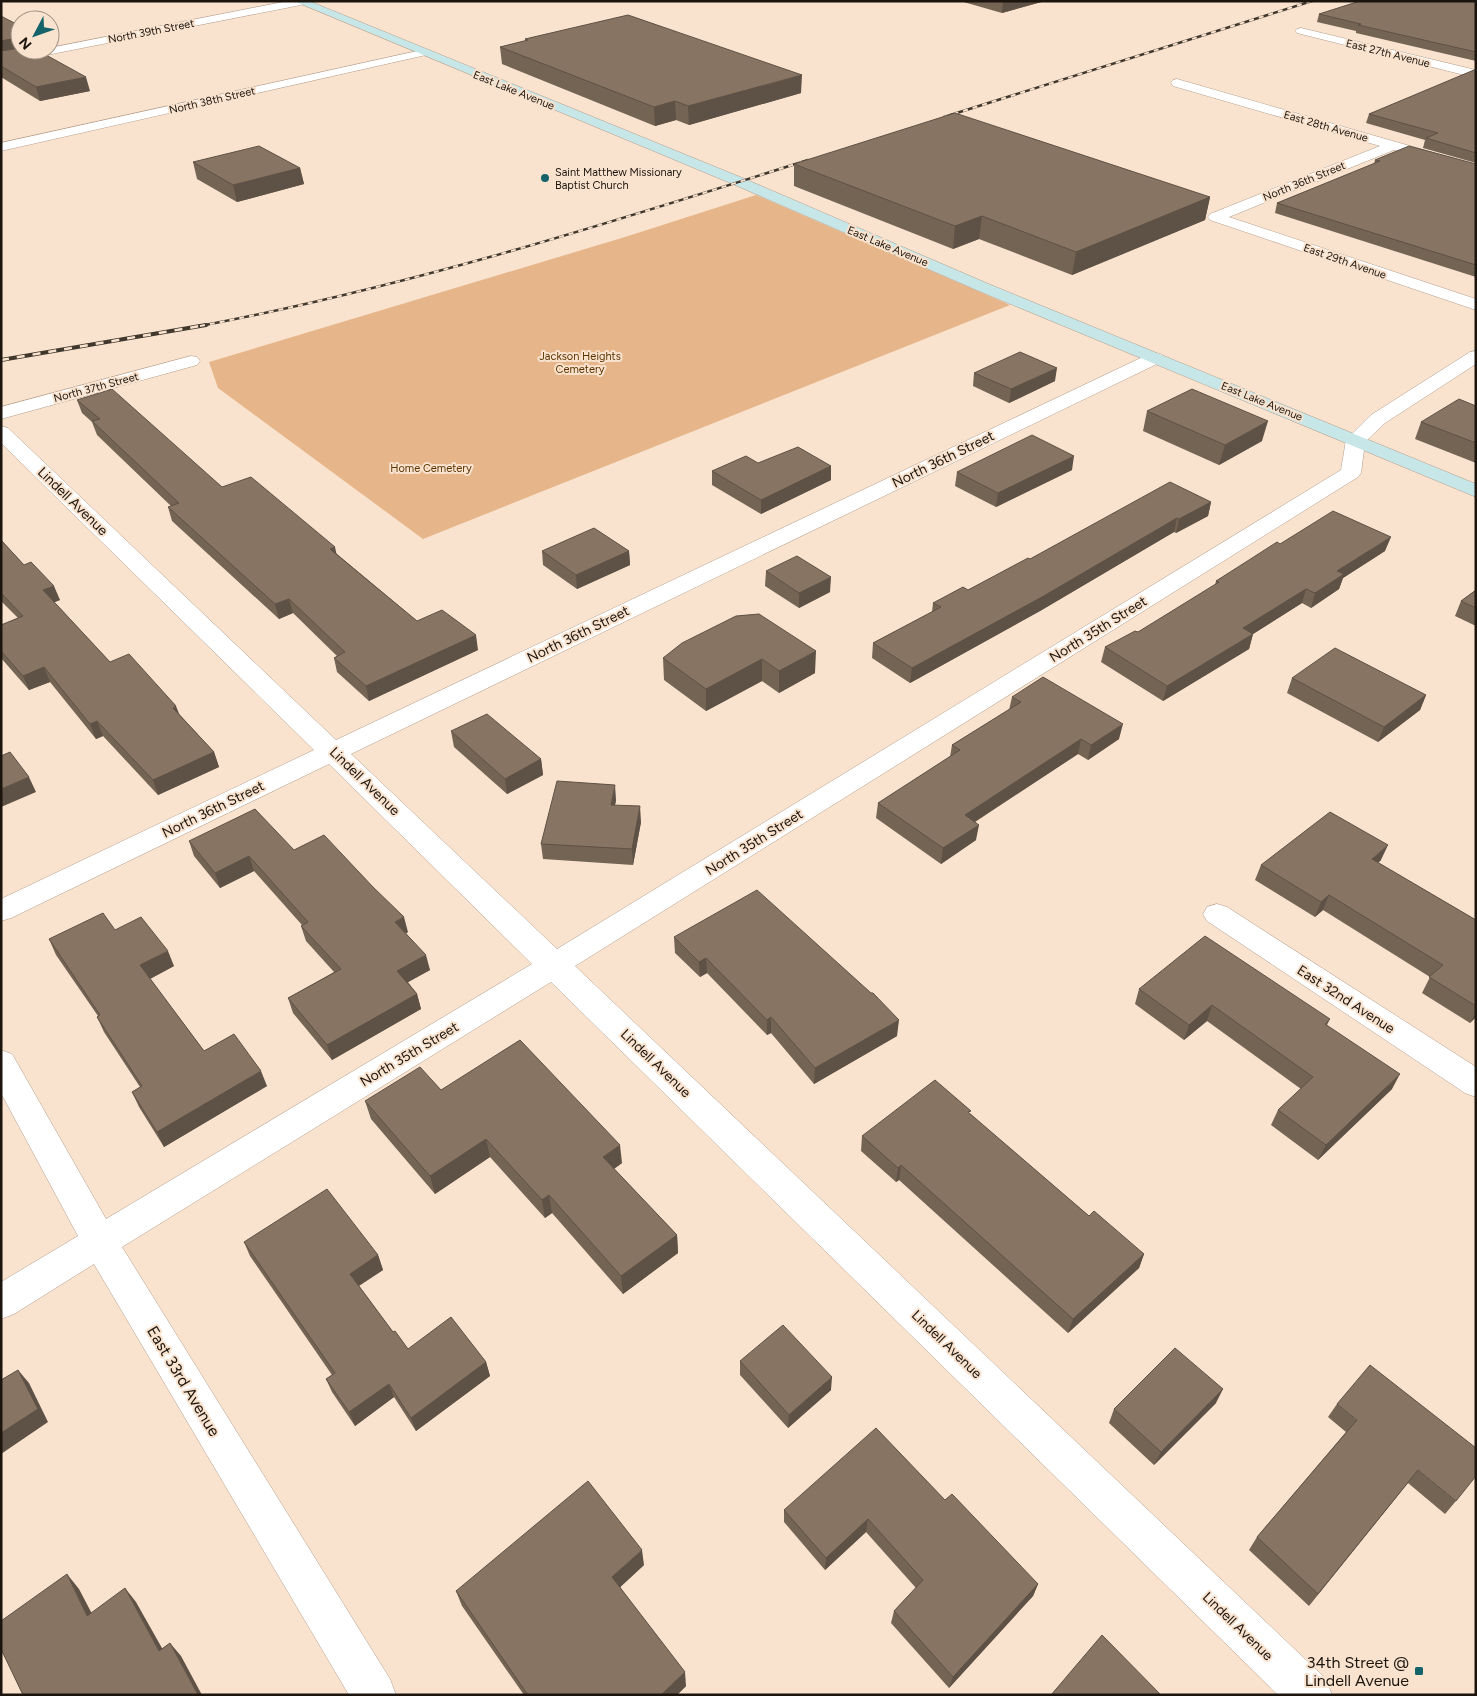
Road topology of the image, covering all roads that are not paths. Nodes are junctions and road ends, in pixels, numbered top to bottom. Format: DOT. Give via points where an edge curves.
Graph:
graph roads {
  1 [pos="300,2"];
  2 [pos="1301,32"];
  3 [pos="422,53"];
  4 [pos="1,61"];
  5 [pos="1476,74"];
  6 [pos="1177,83"];
  7 [pos="1,146"];
  8 [pos="1393,146"];
  9 [pos="1476,169"];
  10 [pos="1215,216"];
  11 [pos="1476,304"];
  12 [pos="1476,356"];
  13 [pos="1155,358"];
  14 [pos="191,361"];
  15 [pos="1,412"];
  16 [pos="1,432"];
  17 [pos="1356,440"];
  18 [pos="1476,491"];
  19 [pos="334,751"];
  20 [pos="1,911"];
  21 [pos="1217,914"];
  22 [pos="554,965"];
  23 [pos="1,1063"];
  24 [pos="1476,1084"];
  25 [pos="100,1242"];
  26 [pos="1,1302"];
  27 [pos="374,1695"];
  28 [pos="1310,1695"];
  1 -- 3 [label="street, East Lake Avenue"];
  1 -- 4 [label="street, North 39th Street"];
  2 -- 5 [label="street, East 27th Avenue"];
  3 -- 7 [label="street, North 38th Street"];
  3 -- 13 [label="street, East Lake Avenue" via="740,182"];
  6 -- 8 [label="street, East 28th Avenue"];
  8 -- 9 [label="street, East 28th Avenue"];
  8 -- 10 [label="street, North 36th Street"];
  10 -- 11 [label="street, East 29th Avenue"];
  12 -- 17 [label="street" via="1378,419"];
  13 -- 17 [label="street, East Lake Avenue"];
  13 -- 19 [label="street, North 36th Street"];
  14 -- 15 [label="street, North 37th Street"];
  16 -- 19 [label="street, Lindell Avenue"];
  17 -- 18 [label="street, East Lake Avenue"];
  17 -- 22 [label="street, North 35th Street" via="1351,473"];
  19 -- 20 [label="street, North 36th Street"];
  19 -- 22 [label="street, Lindell Avenue"];
  21 -- 24 [label="street, East 32nd Avenue"];
  22 -- 25 [label="street, North 35th Street"];
  22 -- 28 [label="street, Lindell Avenue"];
  23 -- 25 [label="street, East 33rd Avenue"];
  25 -- 26 [label="street, North 35th Street"];
  25 -- 27 [label="street, East 33rd Avenue"];
}
